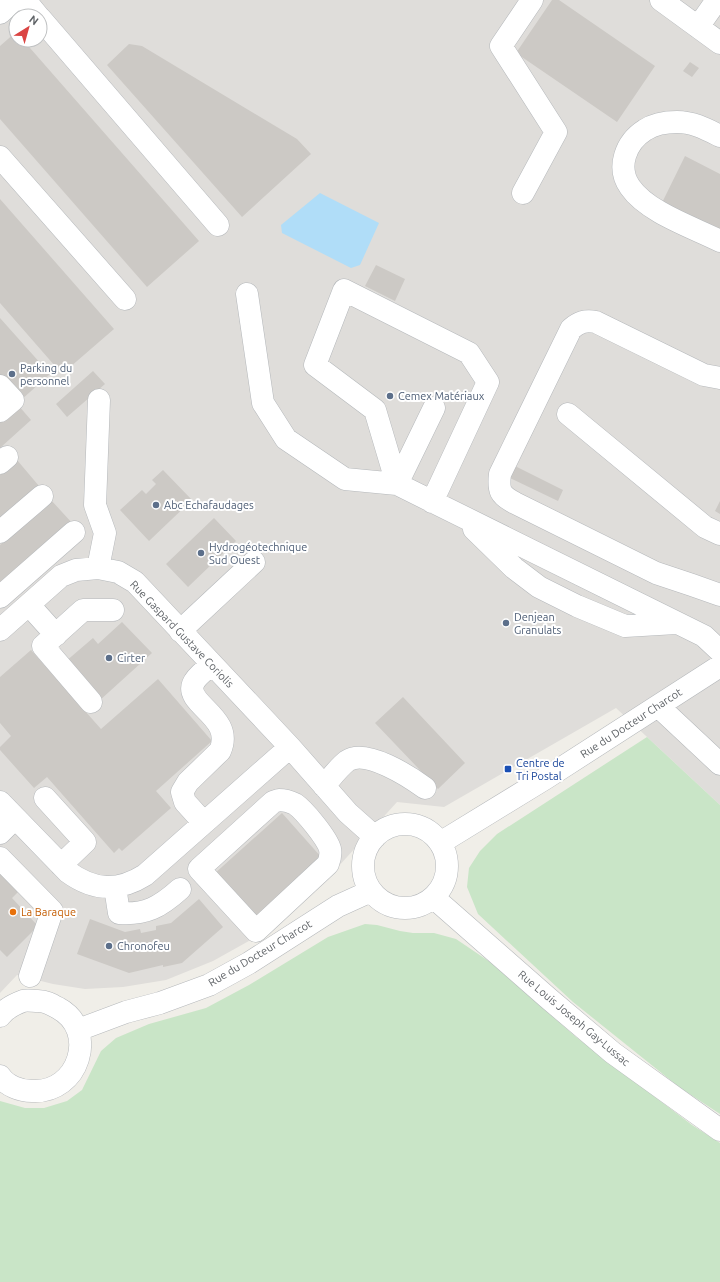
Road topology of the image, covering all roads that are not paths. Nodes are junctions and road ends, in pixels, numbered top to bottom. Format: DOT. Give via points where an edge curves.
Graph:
graph roads {
  1 [pos="14,0"];
  2 [pos="24,0"];
  3 [pos="532,0"];
  4 [pos="661,0"];
  5 [pos="709,3"];
  6 [pos="31,8"];
  7 [pos="0,13"];
  8 [pos="698,26"];
  9 [pos="48,27"];
  10 [pos="720,43"];
  11 [pos="720,136"];
  12 [pos="0,156"];
  13 [pos="523,192"];
  14 [pos="218,225"];
  15 [pos="720,241"];
  16 [pos="247,294"];
  17 [pos="125,299"];
  18 [pos="720,378"];
  19 [pos="0,386"];
  20 [pos="99,400"];
  21 [pos="434,408"];
  22 [pos="0,411"];
  23 [pos="568,414"];
  24 [pos="397,484"];
  25 [pos="42,496"];
  26 [pos="432,502"];
  27 [pos="462,516"];
  28 [pos="0,532"];
  29 [pos="74,532"];
  30 [pos="720,534"];
  31 [pos="254,562"];
  32 [pos="98,568"];
  33 [pos="720,596"];
  34 [pos="0,597"];
  35 [pos="29,605"];
  36 [pos="113,610"];
  37 [pos="678,623"];
  38 [pos="2,625"];
  39 [pos="180,630"];
  40 [pos="56,635"];
  41 [pos="720,651"];
  42 [pos="212,664"];
  43 [pos="720,666"];
  44 [pos="91,702"];
  45 [pos="658,706"];
  46 [pos="290,747"];
  47 [pos="720,764"];
  48 [pos="324,786"];
  49 [pos="425,788"];
  50 [pos="45,798"];
  51 [pos="0,802"];
  52 [pos="223,806"];
  53 [pos="204,823"];
  54 [pos="8,826"];
  55 [pos="243,829"];
  56 [pos="375,837"];
  57 [pos="440,843"];
  58 [pos="0,858"];
  59 [pos="61,865"];
  60 [pos="115,887"];
  61 [pos="180,889"];
  62 [pos="371,891"];
  63 [pos="434,898"];
  64 [pos="30,976"];
  65 [pos="1,1012"];
  66 [pos="78,1030"];
  67 [pos="0,1076"];
  68 [pos="720,1130"];
  1 -- 7 [label="street"];
  2 -- 6 [label="street"];
  3 -- 13 [label="street" via="501,46 556,132"];
  4 -- 8 [label="street"];
  5 -- 8 [label="street"];
  8 -- 10 [label="street"];
  9 -- 14 [label="street"];
  11 -- 15 [label="street" via="688,123 657,124 646,129 630,143 623,164 624,175 630,187 651,208"];
  12 -- 17 [label="street"];
  16 -- 24 [label="street" via="263,403 286,439 345,480"];
  18 -- 33 [label="street" via="704,374 596,322 581,322 571,329 500,474 499,483 500,491 505,498 656,573"];
  19 -- 22 [label="street" via="13,400"];
  20 -- 32 [label="street" via="96,505 105,533"];
  21 -- 24 [label="street"];
  23 -- 30 [label="street" via="705,527"];
  24 -- 26 [label="street"];
  24 -- 26 [label="street" via="375,410 315,365 344,290 469,353 488,382"];
  25 -- 28 [label="street"];
  26 -- 27 [label="street"];
  27 -- 37 [label="street"];
  27 -- 37 [label="street" via="514,568 539,587 577,606 624,626"];
  29 -- 34 [label="street"];
  31 -- 39 [label="street"];
  32 -- 35 [label="street, Rue Gaspard Gustave Coriolis" via="76,570 61,576"];
  32 -- 39 [label="street, Rue Gaspard Gustave Coriolis" via="118,572 135,582"];
  35 -- 38 [label="street, Rue Gaspard Gustave Coriolis"];
  35 -- 40 [label="street"];
  36 -- 40 [label="street" via="83,610"];
  37 -- 41 [label="street" via="704,636"];
  39 -- 42 [label="street, Rue Gaspard Gustave Coriolis"];
  40 -- 44 [label="street" via="43,646"];
  42 -- 46 [label="street, Rue Gaspard Gustave Coriolis"];
  42 -- 53 [label="street" via="197,678 192,688 198,701 220,724 224,737 223,745 188,782 182,792 185,802"];
  43 -- 45 [label="street, Rue du Docteur Charcot"];
  45 -- 47 [label="street"];
  45 -- 57 [label="street, Rue du Docteur Charcot"];
  46 -- 48 [label="street, Rue Gaspard Gustave Coriolis"];
  46 -- 52 [label="street"];
  48 -- 49 [label="street" via="348,760 358,758 371,759 385,765"];
  48 -- 56 [label="street, Rue Gaspard Gustave Coriolis"];
  50 -- 59 [label="street" via="85,842"];
  51 -- 54 [label="street"];
  52 -- 53 [label="street"];
  52 -- 55 [label="street"];
  53 -- 60 [label="street" via="145,874 127,884"];
  54 -- 59 [label="street"];
  55 -- 55 [label="street" via="199,869 256,930 328,864 330,853 324,837 299,807 286,800 274,802"];
  56 -- 57 [label="street" via="385,829 409,824 432,833"];
  56 -- 62 [label="street" via="368,846 363,869"];
  57 -- 63 [label="street" via="446,854 448,866 442,888"];
  58 -- 64 [label="street" via="52,911"];
  59 -- 60 [label="street" via="77,879 88,884"];
  60 -- 61 [label="street" via="118,913 131,914 155,908"];
  62 -- 63 [label="street" via="381,901 394,907 422,905"];
  62 -- 66 [label="street, Rue du Docteur Charcot" via="338,906 249,963 209,985"];
  63 -- 68 [label="street, Rue Louis Joseph Gay-Lussac" via="613,1053"];
  65 -- 66 [label="street" via="24,1001 46,1001 65,1012"];
  66 -- 67 [label="street" via="80,1050 74,1070 61,1084 42,1092 22,1091"];
}
